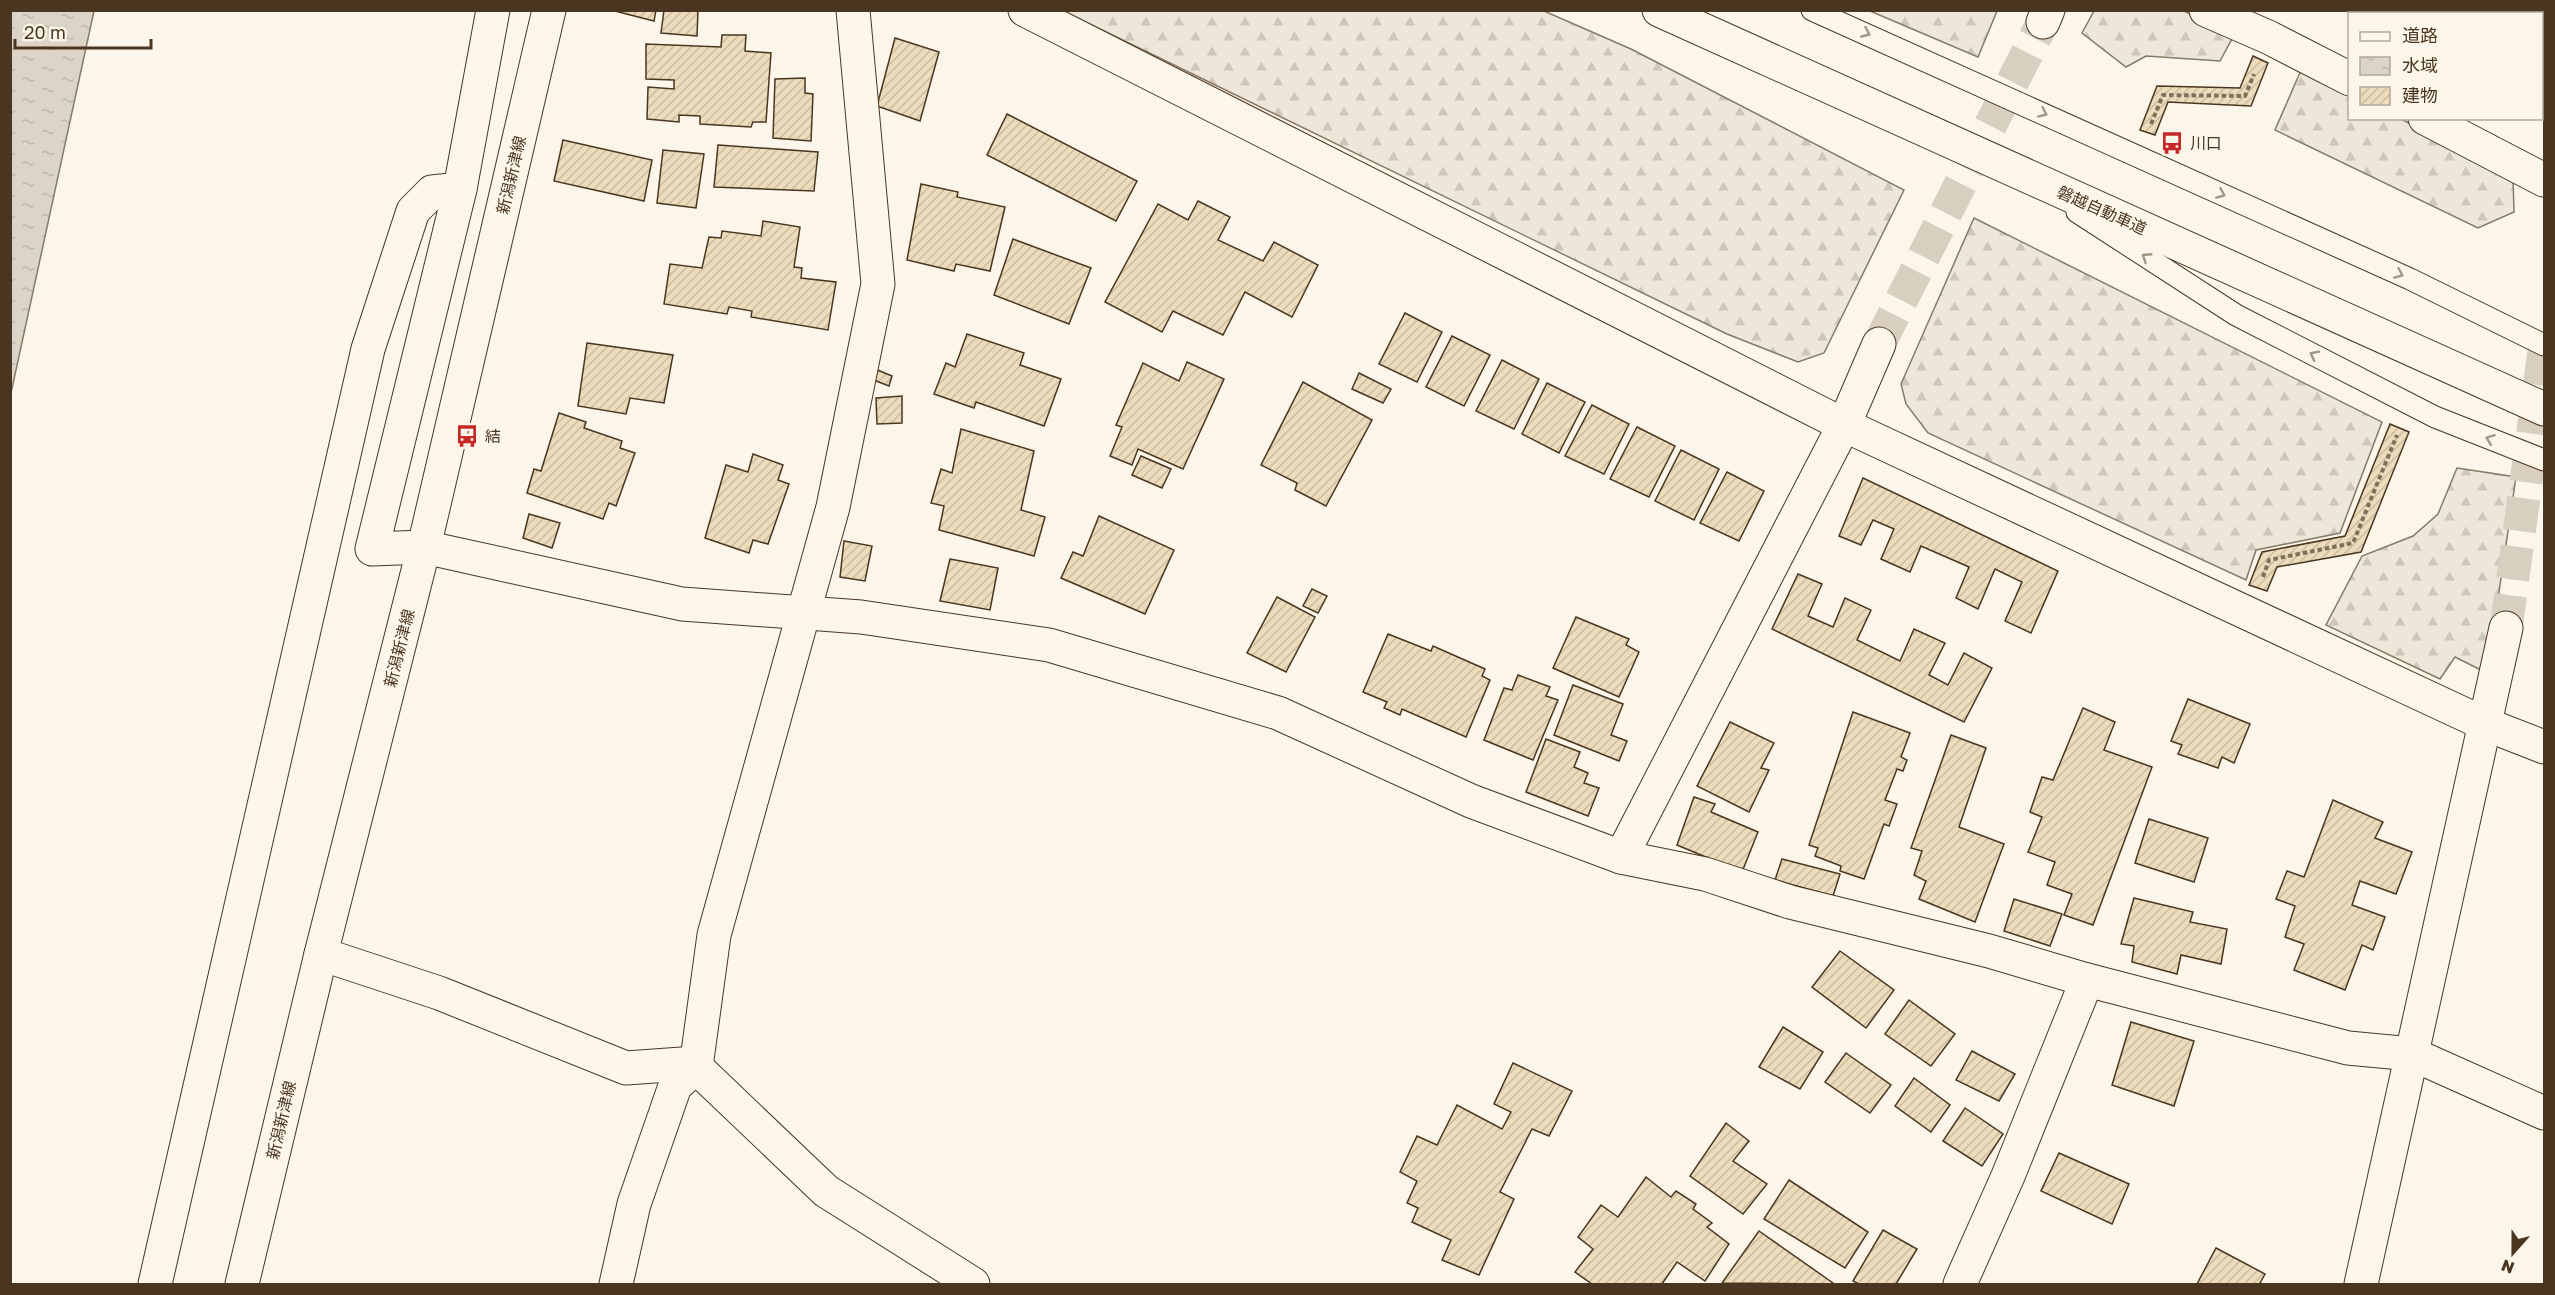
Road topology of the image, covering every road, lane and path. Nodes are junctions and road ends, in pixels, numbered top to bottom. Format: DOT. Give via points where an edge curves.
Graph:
graph roads {
  1 [pos="494,10"];
  2 [pos="549,10"];
  3 [pos="853,10"];
  4 [pos="1025,10"];
  5 [pos="1659,10"];
  6 [pos="1812,10"];
  7 [pos="2206,10"];
  8 [pos="2257,65"];
  9 [pos="2348,78"];
  10 [pos="2429,120"];
  11 [pos="2151,126"];
  12 [pos="2012,170"];
  13 [pos="2544,180"];
  14 [pos="460,189"];
  15 [pos="1879,344"];
  16 [pos="2544,345"];
  17 [pos="2544,409"];
  18 [pos="1844,425"];
  19 [pos="2397,435"];
  20 [pos="2544,460"];
  21 [pos="424,547"];
  22 [pos="2261,581"];
  23 [pos="804,612"];
  24 [pos="2506,628"];
  25 [pos="2485,724"];
  26 [pos="2544,747"];
  27 [pos="1621,857"];
  28 [pos="321,954"];
  29 [pos="2087,980"];
  30 [pos="2412,1054"];
  31 [pos="696,1065"];
  32 [pos="2544,1113"];
  33 [pos="155,1284"];
  34 [pos="242,1284"];
  35 [pos="616,1284"];
  36 [pos="973,1284"];
  37 [pos="1960,1284"];
  38 [pos="2361,1284"];
  1 -- 14 [label="main road"];
  2 -- 21 [label="main road, 新潟新津線"];
  3 -- 23 [label="main road" via="878,284 833,507"];
  4 -- 18 [label="main road"];
  5 -- 12 [label="main road, 磐越自動車道"];
  6 -- 16 [label="lane, one-way" via="2399,274"];
  7 -- 9 [label="main road"];
  8 -- 11 [label="path" via="2245,96 2163,95"];
  10 -- 13 [label="main road"];
  12 -- 17 [label="main road, 磐越自動車道"];
  20 -- 12 [label="lane, one-way" via="2435,417 2236,315"];
  14 -- 21 [label="main road" via="372,549"];
  14 -- 33 [label="main road" via="432,192 413,212 368,349"];
  15 -- 18 [label="main road"];
  18 -- 25 [label="main road"];
  18 -- 27 [label="main road"];
  19 -- 22 [label="path" via="2353,543 2269,560"];
  21 -- 23 [label="main road" via="682,604"];
  21 -- 28 [label="main road, 新潟新津線"];
  23 -- 27 [label="main road" via="1049,645 1243,702 1278,713 1471,801"];
  23 -- 31 [label="main road" via="714,935"];
  24 -- 25 [label="main road"];
  25 -- 26 [label="main road"];
  25 -- 30 [label="main road"];
  27 -- 29 [label="main road" via="1705,874 1790,902 1989,951"];
  28 -- 31 [label="main road" via="439,993 626,1068"];
  28 -- 34 [label="main road, 新潟新津線"];
  29 -- 30 [label="main road" via="2348,1048"];
  29 -- 37 [label="main road"];
  30 -- 32 [label="main road"];
  30 -- 38 [label="main road"];
  31 -- 35 [label="main road" via="675,1086 634,1204"];
  31 -- 36 [label="main road" via="826,1191"];
}
